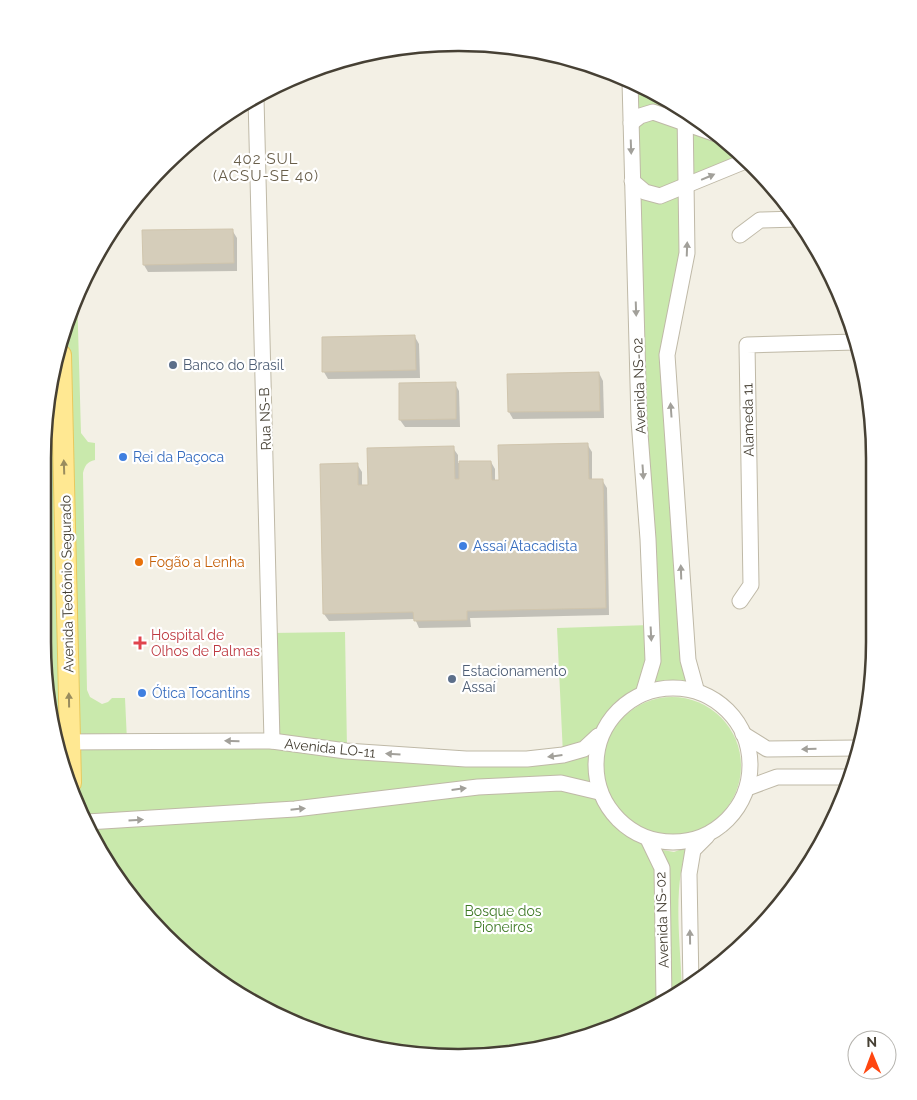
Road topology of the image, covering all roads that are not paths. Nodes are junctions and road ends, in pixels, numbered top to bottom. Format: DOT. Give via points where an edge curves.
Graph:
graph roads {
  1 [pos="630,89"];
  2 [pos="256,105"];
  3 [pos="677,115"];
  4 [pos="685,120"];
  5 [pos="631,123"];
  6 [pos="739,164"];
  7 [pos="632,181"];
  8 [pos="686,187"];
  9 [pos="788,219"];
  10 [pos="740,235"];
  11 [pos="849,342"];
  12 [pos="61,370"];
  13 [pos="740,600"];
  14 [pos="696,689"];
  15 [pos="644,691"];
  16 [pos="743,734"];
  17 [pos="598,736"];
  18 [pos="63,738"];
  19 [pos="272,741"];
  20 [pos="63,742"];
  21 [pos="852,748"];
  22 [pos="842,777"];
  23 [pos="750,787"];
  24 [pos="598,792"];
  25 [pos="93,822"];
  26 [pos="707,836"];
  27 [pos="650,842"];
  28 [pos="691,976"];
  29 [pos="664,993"];
  1 -- 5 [label="street, Avenida NS-02"];
  2 -- 19 [label="street, Rua NS-B"];
  3 -- 5 [label="street" via="653,112"];
  4 -- 8 [label="street"];
  5 -- 7 [label="street, Avenida NS-02, one-way"];
  8 -- 6 [label="street, one-way"];
  7 -- 8 [label="street" via="645,192 660,196"];
  7 -- 15 [label="street, Avenida NS-02, one-way" via="639,420 653,661"];
  14 -- 8 [label="street, one-way" via="688,660 667,356 687,253"];
  9 -- 10 [label="street" via="760,220"];
  11 -- 13 [label="street, Alameda 11" via="746,345 751,585"];
  18 -- 12 [label="main road, Avenida Teotônio Segurado, one-way"];
  14 -- 15 [label="street"];
  14 -- 16 [label="street" via="732,716"];
  15 -- 17 [label="street" via="616,712"];
  21 -- 16 [label="street, one-way" via="767,749"];
  16 -- 23 [label="street" via="751,759"];
  17 -- 19 [label="street, Avenida LO-11, one-way" via="584,748 563,755 527,759 466,759"];
  17 -- 24 [label="street" via="595,768"];
  19 -- 20 [label="street, Avenida LO-11, one-way"];
  22 -- 23 [label="street" via="777,777"];
  23 -- 26 [label="street" via="735,814"];
  25 -- 24 [label="street, one-way" via="295,809 478,787 561,783"];
  24 -- 27 [label="street" via="614,816"];
  26 -- 27 [label="street" via="685,841"];
  28 -- 26 [label="street, Avenida NS-02, one-way" via="688,874 693,850"];
  27 -- 29 [label="street, Avenida NS-02" via="662,868"];
}
